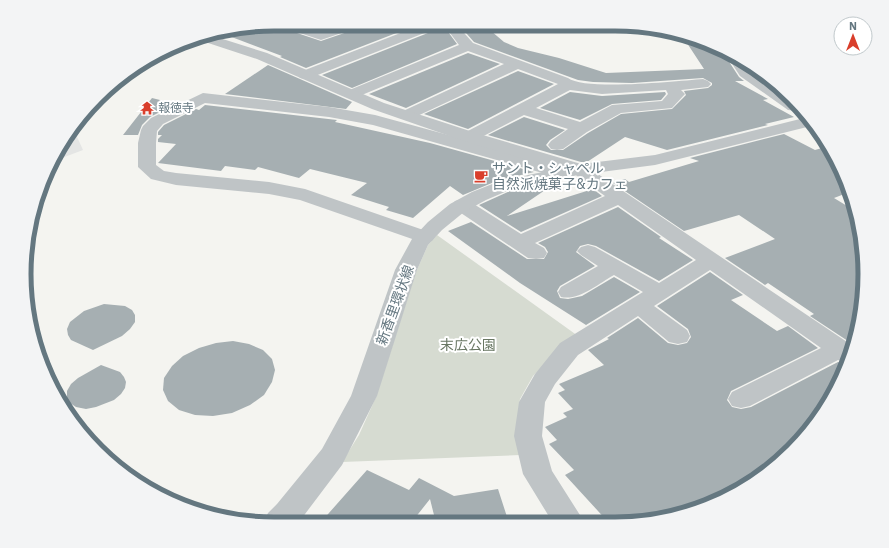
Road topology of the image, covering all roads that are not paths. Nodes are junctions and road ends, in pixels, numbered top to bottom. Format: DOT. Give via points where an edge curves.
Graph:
graph roads {
  1 [pos="306,31"];
  2 [pos="334,31"];
  3 [pos="416,31"];
  4 [pos="455,31"];
  5 [pos="211,39"];
  6 [pos="468,46"];
  7 [pos="517,64"];
  8 [pos="741,66"];
  9 [pos="305,74"];
  10 [pos="703,84"];
  11 [pos="568,85"];
  12 [pos="670,86"];
  13 [pos="772,89"];
  14 [pos="352,94"];
  15 [pos="523,109"];
  16 [pos="407,116"];
  17 [pos="805,123"];
  18 [pos="581,128"];
  19 [pos="470,137"];
  20 [pos="557,145"];
  21 [pos="572,171"];
  22 [pos="619,197"];
  23 [pos="462,205"];
  24 [pos="425,237"];
  25 [pos="588,251"];
  26 [pos="711,260"];
  27 [pos="614,266"];
  28 [pos="569,292"];
  29 [pos="649,299"];
  30 [pos="678,336"];
  31 [pos="844,352"];
  32 [pos="741,399"];
  33 [pos="284,517"];
  34 [pos="565,517"];
  1 -- 2 [label="street" via="320,36"];
  3 -- 9 [label="street"];
  4 -- 6 [label="street"];
  5 -- 9 [label="street"];
  6 -- 7 [label="street"];
  6 -- 14 [label="street"];
  7 -- 11 [label="street"];
  7 -- 16 [label="street"];
  8 -- 13 [label="street" via="745,73"];
  9 -- 14 [label="street"];
  10 -- 12 [label="street"];
  11 -- 12 [label="street" via="602,89"];
  11 -- 15 [label="street"];
  12 -- 18 [label="street" via="677,94 666,105 618,108"];
  14 -- 16 [label="street"];
  15 -- 18 [label="street"];
  15 -- 19 [label="street"];
  16 -- 19 [label="street"];
  17 -- 21 [label="street, 新香里環状線" via="655,160"];
  18 -- 20 [label="street"];
  19 -- 21 [label="street"];
  21 -- 22 [label="street"];
  21 -- 23 [label="street, 新香里環状線" via="507,185"];
  21 -- 24 [label="street" via="375,120 329,112 203,98 157,121 149,130 147,168 158,175 304,194"];
  22 -- 23 [label="street" via="528,248"];
  22 -- 26 [label="street"];
  23 -- 24 [label="street, 新香里環状線"];
  24 -- 33 [label="street, 新香里環状線" via="419,243 406,270 364,396 332,457"];
  25 -- 27 [label="street"];
  26 -- 29 [label="street"];
  26 -- 31 [label="street"];
  27 -- 28 [label="street"];
  27 -- 29 [label="street"];
  29 -- 30 [label="street"];
  29 -- 34 [label="street" via="569,349 544,380 532,402 528,436 538,474"];
  31 -- 32 [label="street"];
}
